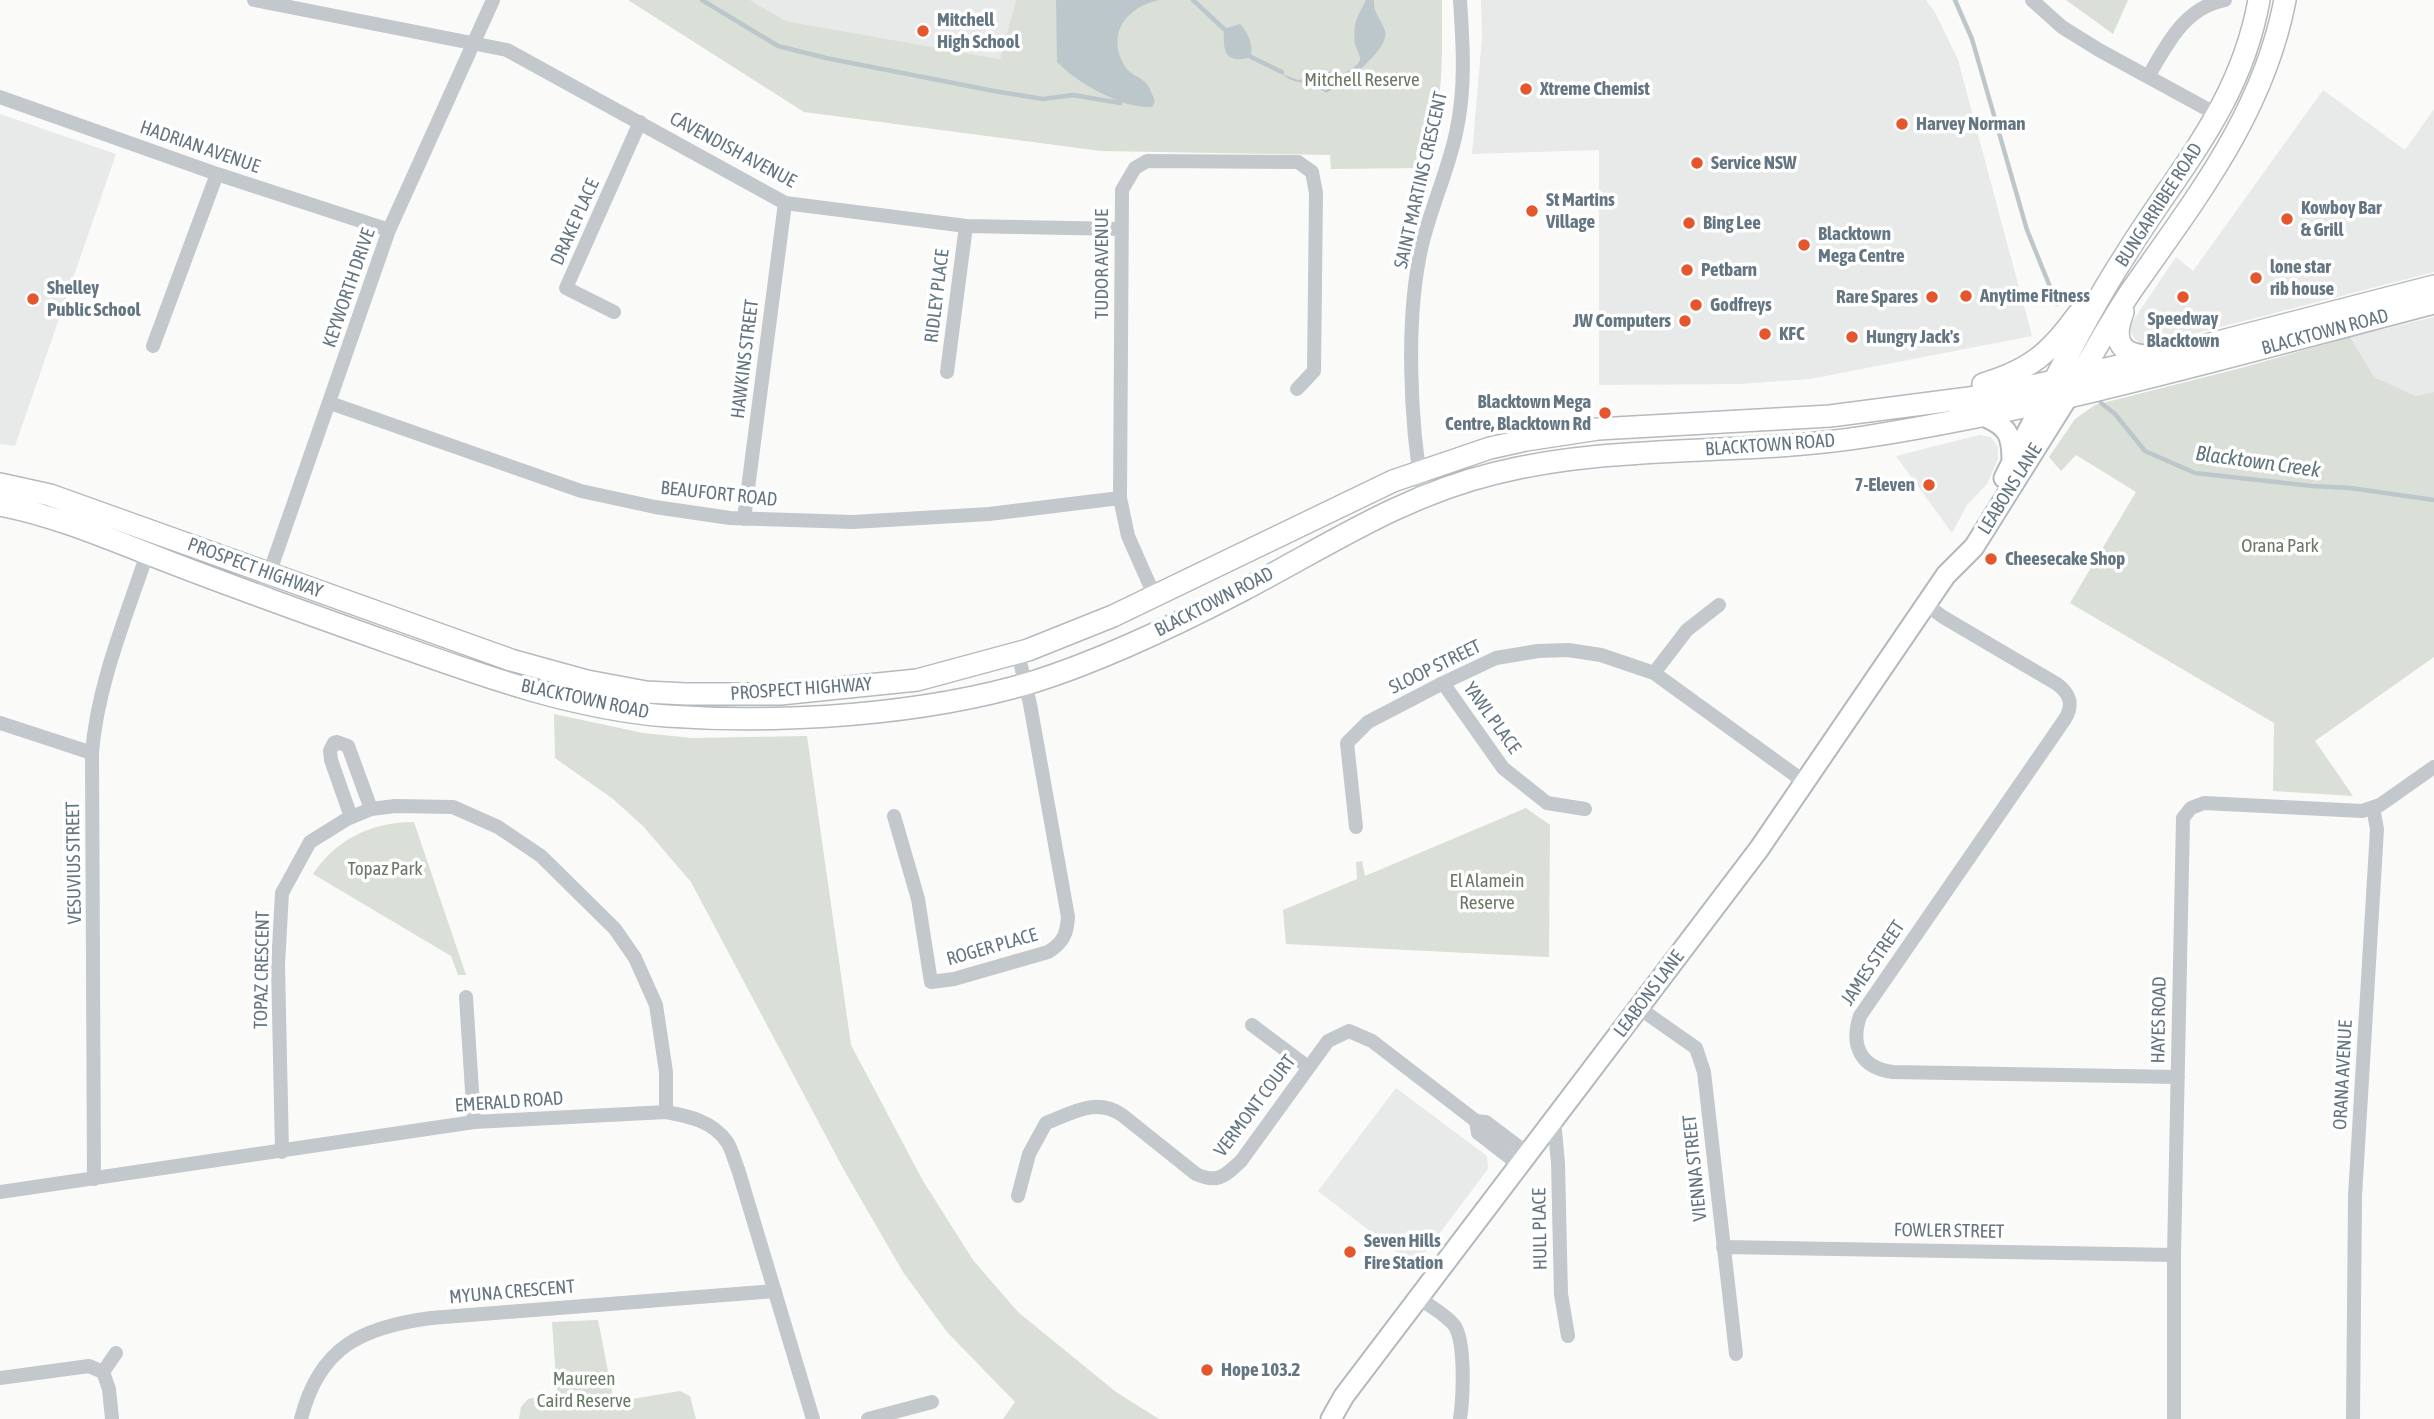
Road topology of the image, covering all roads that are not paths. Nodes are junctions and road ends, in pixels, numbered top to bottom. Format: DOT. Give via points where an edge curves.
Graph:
graph roads {
  1 [pos="254,0"];
  2 [pos="493,0"];
  3 [pos="1460,0"];
  4 [pos="2032,0"];
  5 [pos="2225,0"];
  6 [pos="2259,0"];
  7 [pos="2285,0"];
  8 [pos="473,43"];
  9 [pos="2148,77"];
  10 [pos="0,97"];
  11 [pos="2218,115"];
  12 [pos="640,122"];
  13 [pos="217,174"];
  14 [pos="785,203"];
  15 [pos="966,226"];
  16 [pos="1121,229"];
  17 [pos="389,230"];
  18 [pos="2126,252"];
  19 [pos="2434,286"];
  20 [pos="2130,294"];
  21 [pos="2434,303"];
  22 [pos="614,312"];
  23 [pos="153,346"];
  24 [pos="2179,352"];
  25 [pos="947,372"];
  26 [pos="2080,376"];
  27 [pos="1297,389"];
  28 [pos="2061,389"];
  29 [pos="330,403"];
  30 [pos="2042,403"];
  31 [pos="1925,404"];
  32 [pos="1982,415"];
  33 [pos="2012,461"];
  34 [pos="1419,471"];
  35 [pos="0,484"];
  36 [pos="1423,495"];
  37 [pos="1119,498"];
  38 [pos="0,505"];
  39 [pos="744,519"];
  40 [pos="1311,522"];
  41 [pos="147,554"];
  42 [pos="270,574"];
  43 [pos="1946,575"];
  44 [pos="261,597"];
  45 [pos="1155,597"];
  46 [pos="1719,605"];
  47 [pos="1927,605"];
  48 [pos="1018,653"];
  49 [pos="1654,673"];
  50 [pos="1443,683"];
  51 [pos="1026,684"];
  52 [pos="0,723"];
  53 [pos="92,753"];
  54 [pos="2434,767"];
  55 [pos="1806,783"];
  56 [pos="1585,808"];
  57 [pos="2372,808"];
  58 [pos="371,809"];
  59 [pos="894,816"];
  60 [pos="351,817"];
  61 [pos="1356,827"];
  62 [pos="466,997"];
  63 [pos="1639,1008"];
  64 [pos="1252,1025"];
  65 [pos="1308,1067"];
  66 [pos="2178,1077"];
  67 [pos="666,1112"];
  68 [pos="1554,1120"];
  69 [pos="474,1122"];
  70 [pos="282,1152"];
  71 [pos="1523,1158"];
  72 [pos="94,1179"];
  73 [pos="0,1192"];
  74 [pos="1018,1196"];
  75 [pos="1723,1247"];
  76 [pos="2174,1255"];
  77 [pos="775,1291"];
  78 [pos="1418,1297"];
  79 [pos="1568,1336"];
  80 [pos="116,1353"];
  81 [pos="1735,1354"];
  82 [pos="103,1372"];
  83 [pos="0,1378"];
  84 [pos="932,1402"];
  85 [pos="1334,1411"];
  86 [pos="112,1419"];
  87 [pos="301,1419"];
  88 [pos="813,1419"];
  89 [pos="868,1419"];
  90 [pos="1318,1419"];
  91 [pos="1460,1419"];
  92 [pos="2174,1419"];
  93 [pos="2353,1419"];
  1 -- 8 [label="street, CAVENDISH AVENUE"];
  2 -- 8 [label="street, KEYWORTH DRIVE"];
  3 -- 34 [label="street, SAINT MARTINS CRESCENT" via="1462,102 1417,276 1413,417"];
  4 -- 9 [label="street" via="2062,27"];
  5 -- 9 [label="street" via="2192,13"];
  6 -- 11 [label="main road, BUNGARRIBEE ROAD" via="2244,61"];
  7 -- 20 [label="main road, BUNGARRIBEE ROAD" via="2280,30 2258,93 2232,144"];
  8 -- 12 [label="street, CAVENDISH AVENUE" via="507,50"];
  8 -- 17 [label="street, KEYWORTH DRIVE"];
  9 -- 11 [label="street"];
  10 -- 13 [label="street, HADRIAN AVENUE"];
  11 -- 18 [label="main road, BUNGARRIBEE ROAD"];
  12 -- 14 [label="street, CAVENDISH AVENUE"];
  12 -- 22 [label="street, DRAKE PLACE" via="566,288"];
  13 -- 17 [label="street, HADRIAN AVENUE"];
  13 -- 23 [label="street"];
  14 -- 15 [label="street, CAVENDISH AVENUE"];
  14 -- 39 [label="street, HAWKINS STREET"];
  15 -- 16 [label="street, CAVENDISH AVENUE"];
  15 -- 25 [label="street, RIDLEY PLACE"];
  16 -- 27 [label="street, TUDOR AVENUE" via="1122,190 1135,168 1147,161 1298,162 1312,172 1316,193 1314,372"];
  16 -- 37 [label="street, TUDOR AVENUE"];
  17 -- 29 [label="street, KEYWORTH DRIVE"];
  18 -- 28 [label="main road, BUNGARRIBEE ROAD"];
  18 -- 31 [label="main road" via="2041,358 2015,373"];
  19 -- 24 [label="main road, BLACKTOWN ROAD"];
  20 -- 24 [label="main road" via="2118,324 2123,349 2135,356"];
  20 -- 26 [label="main road, BUNGARRIBEE ROAD"];
  21 -- 28 [label="main road, BLACKTOWN ROAD"];
  24 -- 26 [label="main road, BLACKTOWN ROAD"];
  26 -- 28 [label="main road, BLACKTOWN ROAD"];
  28 -- 30 [label="main road, BUNGARRIBEE ROAD"];
  28 -- 31 [label="main road, BLACKTOWN ROAD"];
  28 -- 43 [label="street, LEABONS LANE" via="1974,547"];
  29 -- 39 [label="street, BEAUFORT ROAD" via="581,491"];
  29 -- 42 [label="street, KEYWORTH DRIVE"];
  30 -- 32 [label="main road, BLACKTOWN ROAD"];
  30 -- 33 [label="street, LEABONS LANE"];
  31 -- 34 [label="main road, BLACKTOWN ROAD" via="1796,419 1598,429 1490,448"];
  32 -- 33 [label="street" via="2007,431"];
  32 -- 36 [label="main road, BLACKTOWN ROAD" via="1812,443 1549,461"];
  33 -- 43 [label="street, LEABONS LANE"];
  34 -- 36 [label="street, SAINT MARTINS CRESCENT"];
  34 -- 40 [label="main road, BLACKTOWN ROAD"];
  35 -- 42 [label="main road, PROSPECT HIGHWAY" via="50,495"];
  36 -- 51 [label="main road, BLACKTOWN ROAD" via="1199,611"];
  37 -- 39 [label="street, BEAUFORT ROAD" via="989,514 853,522"];
  37 -- 45 [label="street, TUDOR AVENUE" via="1128,536"];
  38 -- 41 [label="main road, BLACKTOWN ROAD"];
  40 -- 45 [label="main road, PROSPECT HIGHWAY"];
  41 -- 44 [label="main road, BLACKTOWN ROAD"];
  41 -- 53 [label="street, VESUVIUS STREET" via="100,699"];
  42 -- 44 [label="street, KEYWORTH DRIVE"];
  42 -- 48 [label="main road, PROSPECT HIGHWAY" via="511,660 646,692 780,694 917,680"];
  43 -- 47 [label="street, LEABONS LANE"];
  44 -- 51 [label="main road, BLACKTOWN ROAD" via="492,679 660,715 756,718 866,712"];
  45 -- 48 [label="main road, PROSPECT HIGHWAY"];
  46 -- 49 [label="street" via="1687,630"];
  47 -- 55 [label="street, LEABONS LANE"];
  47 -- 66 [label="street, JAMES STREET" via="2075,699 1860,1016 1855,1032 1861,1054 1869,1064 1893,1072"];
  48 -- 51 [label="street, ROGER PLACE"];
  49 -- 50 [label="street, SLOOP STREET" via="1601,654 1538,651 1496,658"];
  49 -- 55 [label="street, SLOOP STREET"];
  50 -- 56 [label="street, YAWL PLACE" via="1503,768 1547,803"];
  50 -- 61 [label="street, SLOOP STREET" via="1368,722 1347,743"];
  51 -- 59 [label="street, ROGER PLACE" via="1068,917 1058,946 931,982 918,899"];
  52 -- 53 [label="street"];
  53 -- 72 [label="street, VESUVIUS STREET"];
  54 -- 57 [label="street"];
  55 -- 63 [label="street, LEABONS LANE"];
  57 -- 66 [label="street, HAYES ROAD" via="2354,812 2204,803 2186,813 2181,824"];
  57 -- 93 [label="street, ORANA AVENUE" via="2377,829 2355,1196"];
  58 -- 60 [label="street, TOPAZ CRESCENT"];
  58 -- 60 [label="street" via="348,746 337,741 330,751 331,760"];
  58 -- 67 [label="street, TOPAZ CRESCENT" via="453,807 498,827 541,856 595,906 635,958 656,1005 666,1072"];
  60 -- 70 [label="street, TOPAZ CRESCENT" via="310,842 282,893 278,965"];
  62 -- 69 [label="street"];
  63 -- 68 [label="street, LEABONS LANE"];
  63 -- 75 [label="street, VIENNA STREET" via="1696,1048 1704,1072"];
  64 -- 65 [label="street"];
  65 -- 71 [label="street, VERMONT COURT" via="1328,1041 1349,1031 1372,1041 1476,1121 1478,1133"];
  65 -- 74 [label="street, VERMONT COURT" via="1225,1177 1209,1180 1196,1174 1122,1115 1098,1105 1046,1123 1028,1154"];
  66 -- 76 [label="street, HAYES ROAD"];
  67 -- 69 [label="street, EMERALD ROAD"];
  67 -- 77 [label="street, EMERALD ROAD" via="694,1117 726,1141"];
  68 -- 71 [label="street, LEABONS LANE"];
  68 -- 79 [label="street, HULL PLACE" via="1561,1294"];
  69 -- 70 [label="street, EMERALD ROAD"];
  70 -- 72 [label="street, EMERALD ROAD"];
  71 -- 78 [label="street, LEABONS LANE"];
  72 -- 73 [label="street, EMERALD ROAD"];
  75 -- 76 [label="street, FOWLER STREET"];
  75 -- 81 [label="street, VIENNA STREET"];
  76 -- 92 [label="street, HAYES ROAD"];
  77 -- 87 [label="street, MYUNA CRESCENT" via="431,1318 384,1326 335,1352 308,1394"];
  77 -- 88 [label="street, EMERALD ROAD"];
  78 -- 85 [label="street, LEABONS LANE"];
  78 -- 91 [label="street" via="1457,1331 1462,1373"];
  80 -- 82 [label="street"];
  82 -- 83 [label="street" via="89,1366"];
  82 -- 86 [label="street"];
  84 -- 89 [label="street"];
  85 -- 90 [label="street, LEABONS LANE"];
}
